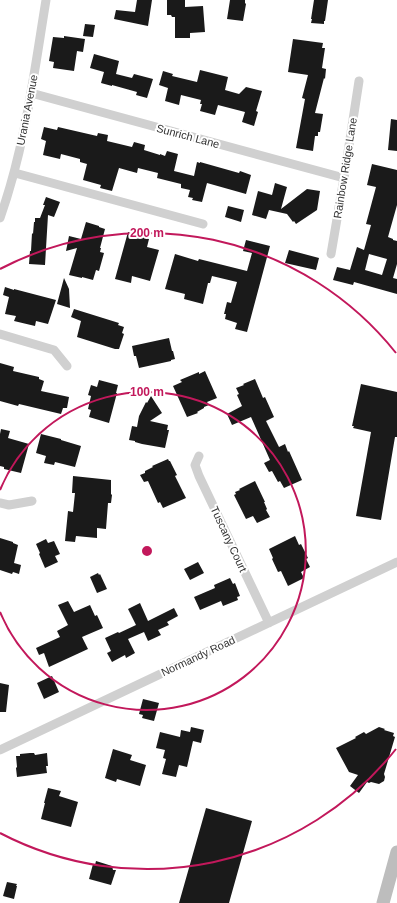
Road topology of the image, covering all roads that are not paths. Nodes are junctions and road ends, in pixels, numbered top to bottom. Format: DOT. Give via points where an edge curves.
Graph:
graph roads {
  1 [pos="46,0"];
  2 [pos="359,81"];
  3 [pos="31,93"];
  4 [pos="15,173"];
  5 [pos="344,178"];
  6 [pos="0,218"];
  7 [pos="202,224"];
  8 [pos="331,254"];
  9 [pos="0,334"];
  10 [pos="67,366"];
  11 [pos="200,456"];
  12 [pos="32,501"];
  13 [pos="0,503"];
  14 [pos="397,562"];
  15 [pos="269,623"];
  16 [pos="0,750"];
  17 [pos="397,852"];
  18 [pos="383,903"];
  1 -- 3 [label="street, Urania Avenue"];
  2 -- 5 [label="street, Rainbow Ridge Lane"];
  3 -- 4 [label="street, Urania Avenue"];
  3 -- 5 [label="street, Sunrich Lane"];
  4 -- 6 [label="street, Urania Avenue"];
  4 -- 7 [label="street"];
  5 -- 8 [label="street, Rainbow Ridge Lane"];
  9 -- 10 [label="street" via="54,350"];
  11 -- 15 [label="street, Tuscany Court" via="195,465 199,476"];
  12 -- 13 [label="street" via="10,505"];
  14 -- 15 [label="street, Normandy Road"];
  15 -- 16 [label="street, Normandy Road"];
  17 -- 18 [label="main road"];
}
